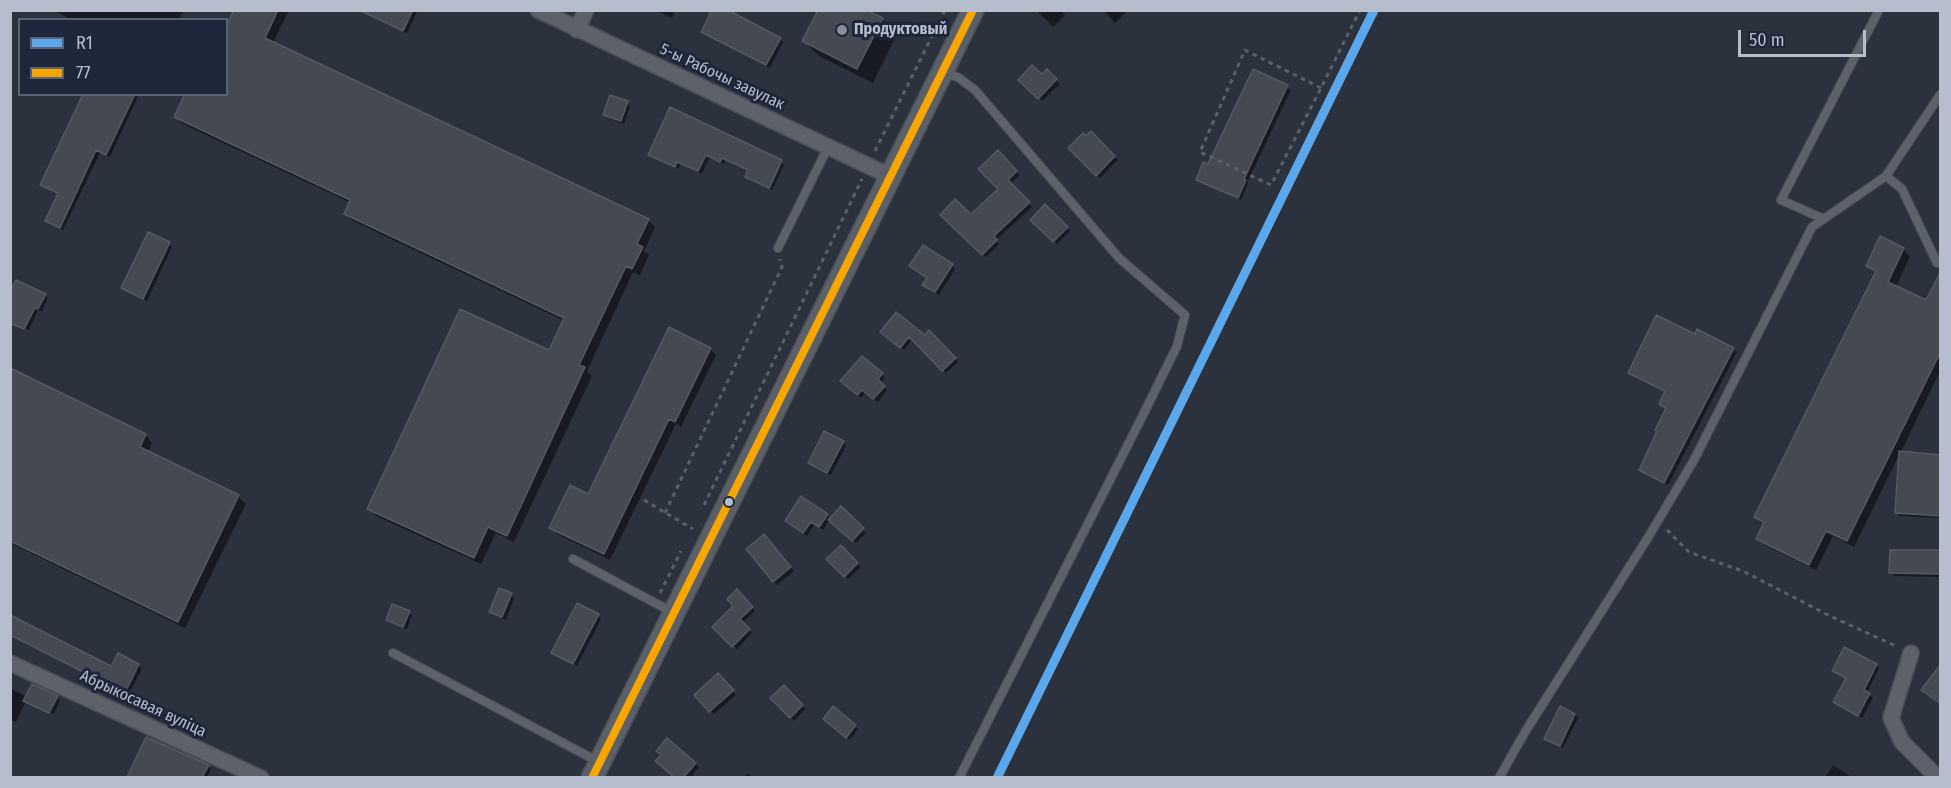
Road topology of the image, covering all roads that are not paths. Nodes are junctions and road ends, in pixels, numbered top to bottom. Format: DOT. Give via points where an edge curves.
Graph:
graph roads {
  1 [pos="538,10"];
  2 [pos="586,10"];
  3 [pos="973,10"];
  4 [pos="1879,10"];
  5 [pos="577,30"];
  6 [pos="944,71"];
  7 [pos="1941,95"];
  8 [pos="828,147"];
  9 [pos="891,176"];
  10 [pos="1886,176"];
  11 [pos="1824,219"];
  12 [pos="778,248"];
  13 [pos="1937,263"];
  14 [pos="573,559"];
  15 [pos="674,613"];
  16 [pos="393,653"];
  17 [pos="1911,653"];
  18 [pos="10,663"];
  19 [pos="596,770"];
  20 [pos="261,777"];
  21 [pos="959,777"];
  22 [pos="1499,777"];
  23 [pos="1938,777"];
  1 -- 5 [label="street, 5-ы Рабочы завулак"];
  2 -- 5 [label="street"];
  3 -- 6 [label="main road"];
  4 -- 11 [label="lane" via="1780,200"];
  5 -- 8 [label="street, 5-ы Рабочы завулак"];
  6 -- 9 [label="main road"];
  6 -- 21 [label="lane" via="975,90 1119,258 1185,315 1177,346"];
  7 -- 10 [label="lane"];
  8 -- 9 [label="street, 5-ы Рабочы завулак"];
  8 -- 12 [label="lane"];
  9 -- 15 [label="main road"];
  10 -- 11 [label="lane"];
  10 -- 13 [label="lane" via="1902,189"];
  11 -- 22 [label="lane" via="1812,227 1694,460"];
  14 -- 15 [label="lane"];
  15 -- 19 [label="main road"];
  16 -- 19 [label="lane"];
  17 -- 23 [label="street" via="1891,718 1902,742"];
  18 -- 20 [label="street, Абрыкосавая вуліца"];
}
